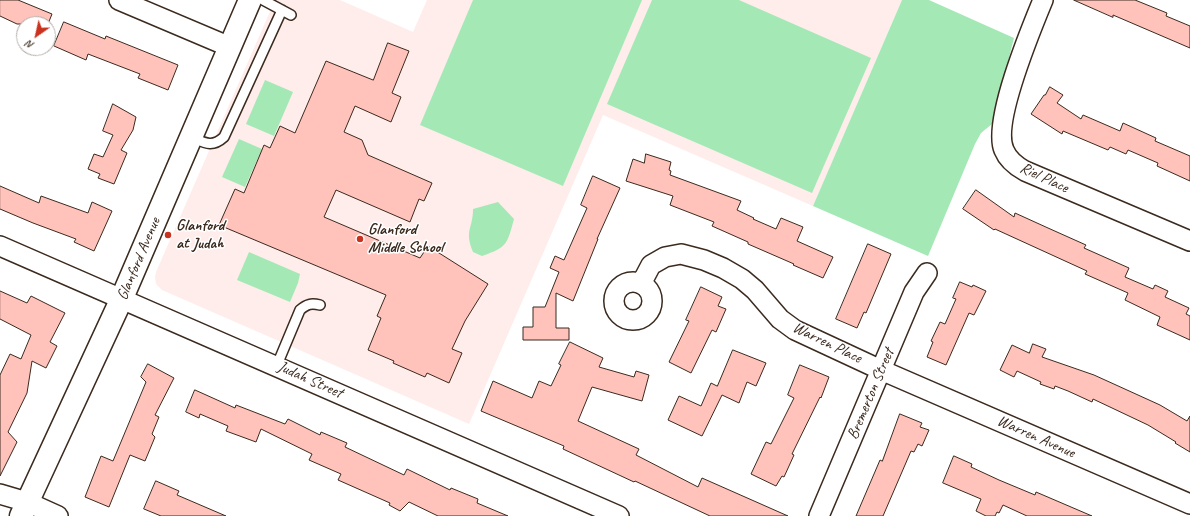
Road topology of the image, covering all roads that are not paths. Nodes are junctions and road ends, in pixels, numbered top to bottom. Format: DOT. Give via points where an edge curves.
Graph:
graph roads {
  1 [pos="120,0"];
  2 [pos="250,0"];
  3 [pos="263,0"];
  4 [pos="1044,0"];
  5 [pos="282,10"];
  6 [pos="291,15"];
  7 [pos="230,47"];
  8 [pos="191,137"];
  9 [pos="1190,241"];
  10 [pos="0,246"];
  11 [pos="927,273"];
  12 [pos="641,284"];
  13 [pos="122,298"];
  14 [pos="320,304"];
  15 [pos="277,365"];
  16 [pos="881,370"];
  17 [pos="0,494"];
  18 [pos="1190,504"];
  19 [pos="24,509"];
  20 [pos="58,516"];
  21 [pos="619,516"];
  22 [pos="819,516"];
  1 -- 7 [label="street"];
  2 -- 7 [label="main road, Glanford Avenue"];
  3 -- 5 [label="lane"];
  4 -- 9 [label="street, Riel Place" via="1027,38 1002,124 1004,149 1012,163 1025,171"];
  5 -- 6 [label="lane"];
  5 -- 8 [label="lane" via="224,137 218,143 207,144"];
  7 -- 8 [label="main road, Glanford Avenue"];
  8 -- 13 [label="main road, Glanford Avenue"];
  10 -- 13 [label="street, Judah Street"];
  11 -- 16 [label="street, Bremerton Street" via="914,292"];
  12 -- 16 [label="street, Warren Place" via="651,265 665,256 681,254 704,260 742,279 780,319 795,330"];
  13 -- 15 [label="street, Judah Street"];
  13 -- 19 [label="main road, Glanford Avenue"];
  14 -- 15 [label="lane" via="305,305 300,310"];
  15 -- 21 [label="street, Judah Street"];
  16 -- 18 [label="street, Warren Avenue"];
  16 -- 22 [label="street, Bremerton Street"];
  17 -- 19 [label="street"];
  19 -- 20 [label="street"];
}
